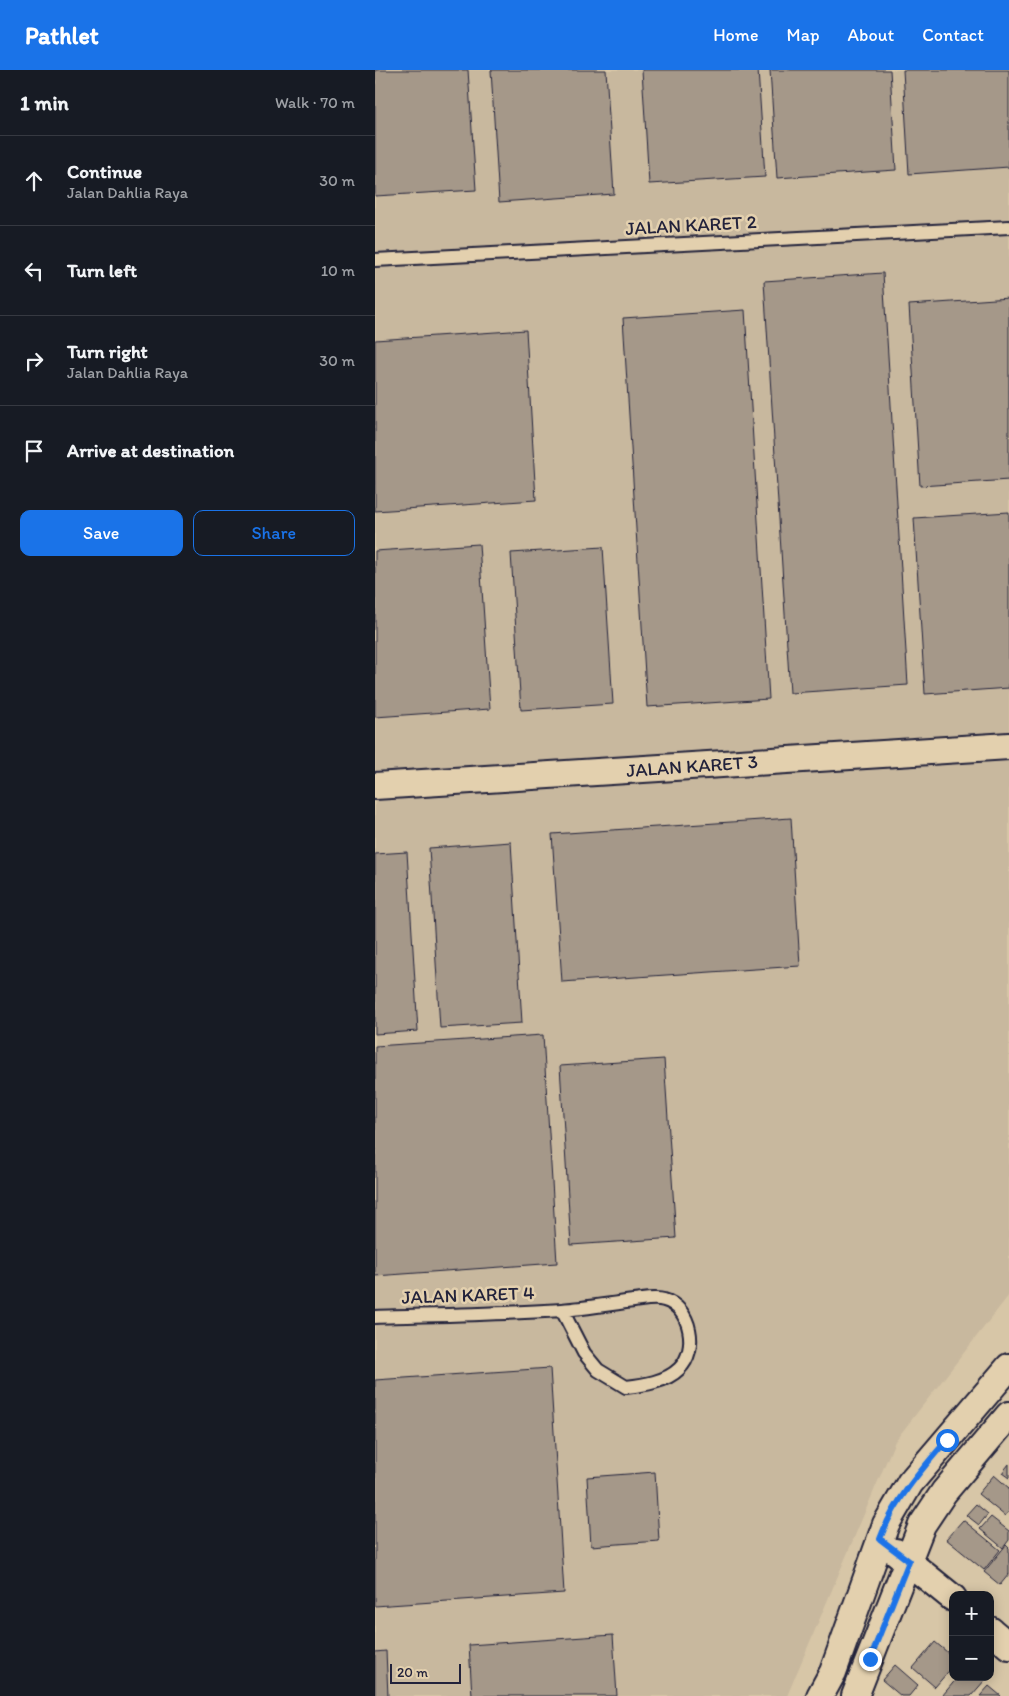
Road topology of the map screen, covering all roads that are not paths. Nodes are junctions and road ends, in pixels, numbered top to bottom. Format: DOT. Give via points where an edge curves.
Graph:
graph roads {
  1 [pos="1009,227"];
  2 [pos="375,260"];
  3 [pos="1009,746"];
  4 [pos="375,786"];
  5 [pos="562,1310"];
  6 [pos="375,1317"];
  7 [pos="1009,1367"];
  8 [pos="1009,1415"];
  9 [pos="880,1539"];
  10 [pos="909,1561"];
  11 [pos="949,1595"];
  12 [pos="994,1633"];
  13 [pos="1009,1646"];
  14 [pos="820,1696"];
  15 [pos="855,1696"];
  1 -- 2 [label="lane, JALAN KARET 2"];
  3 -- 4 [label="street, JALAN KARET 3"];
  5 -- 5 [label="lane, JALAN KARET 4" via="664,1300 674,1305 686,1319 690,1351 679,1370 656,1382 626,1387 598,1370 584,1353"];
  5 -- 6 [label="lane, JALAN KARET 4"];
  7 -- 9 [label="street" via="910,1483 885,1524"];
  8 -- 10 [label="street" via="944,1492 922,1526"];
  9 -- 10 [label="street"];
  9 -- 14 [label="street" via="833,1672"];
  10 -- 11 [label="street"];
  10 -- 15 [label="street"];
  12 -- 13 [label="street"];
}
